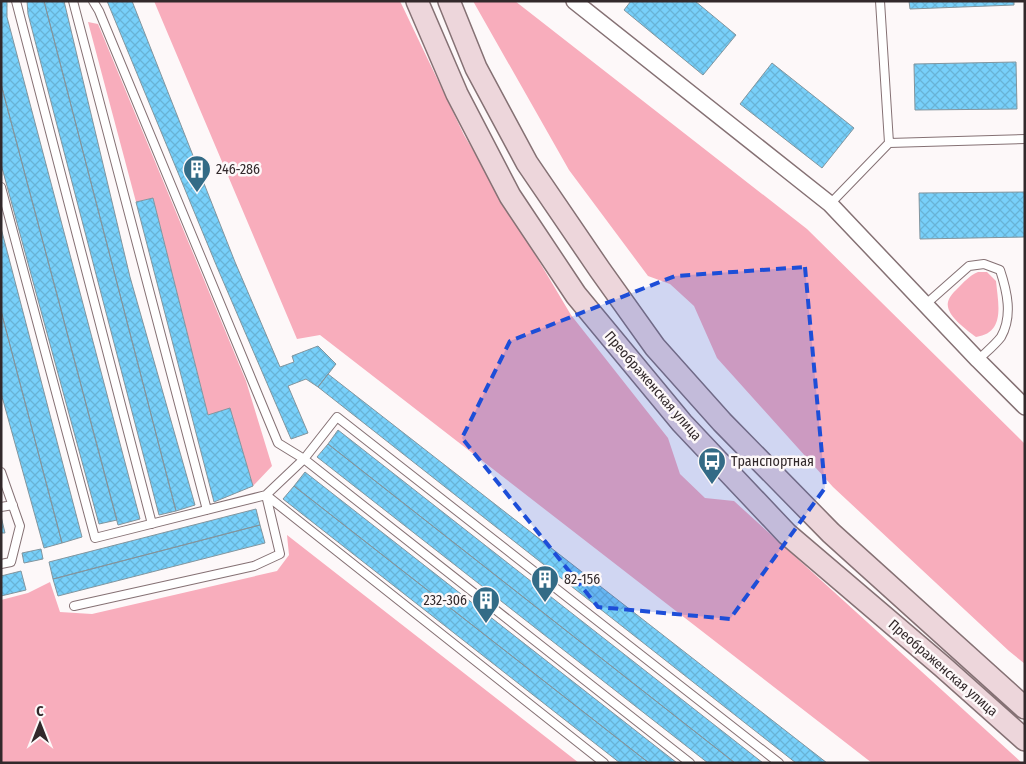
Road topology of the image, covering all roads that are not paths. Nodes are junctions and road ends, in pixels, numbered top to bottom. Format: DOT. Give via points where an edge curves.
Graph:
graph roads {
  1 [pos="16,1"];
  2 [pos="73,1"];
  3 [pos="93,1"];
  4 [pos="417,1"];
  5 [pos="449,1"];
  6 [pos="574,1"];
  7 [pos="880,1"];
  8 [pos="1025,139"];
  9 [pos="889,143"];
  10 [pos="1,187"];
  11 [pos="830,204"];
  12 [pos="926,304"];
  13 [pos="978,360"];
  14 [pos="1025,407"];
  15 [pos="304,459"];
  16 [pos="1,472"];
  17 [pos="266,495"];
  18 [pos="13,504"];
  19 [pos="1,507"];
  20 [pos="207,510"];
  21 [pos="152,524"];
  22 [pos="1,564"];
  23 [pos="74,606"];
  24 [pos="1025,708"];
  25 [pos="1025,740"];
  26 [pos="604,763"];
  27 [pos="690,763"];
  28 [pos="779,763"];
  1 -- 21 [label="lane"];
  2 -- 20 [label="lane"];
  3 -- 15 [label="lane" via="278,443"];
  4 -- 25 [label="main road, Преображенская улица" via="457,94 510,196 576,295 682,423 787,534"];
  5 -- 24 [label="main road, Преображенская улица" via="476,68 527,163 655,347 722,422 831,533"];
  6 -- 11 [label="street"];
  7 -- 9 [label="lane"];
  8 -- 9 [label="lane"];
  9 -- 11 [label="lane"];
  10 -- 21 [label="lane" via="95,538"];
  11 -- 12 [label="street"];
  12 -- 13 [label="street"];
  12 -- 13 [label="lane" via="969,266 984,264 1000,270 1006,289 1008,318 1001,336"];
  13 -- 14 [label="street"];
  15 -- 17 [label="lane"];
  15 -- 27 [label="lane"];
  15 -- 28 [label="lane" via="337,417"];
  16 -- 18 [label="lane"];
  17 -- 20 [label="lane"];
  17 -- 23 [label="lane" via="280,554 254,566"];
  17 -- 26 [label="lane"];
  18 -- 19 [label="lane"];
  18 -- 22 [label="lane" via="20,526 11,562"];
  20 -- 21 [label="lane"];
}
